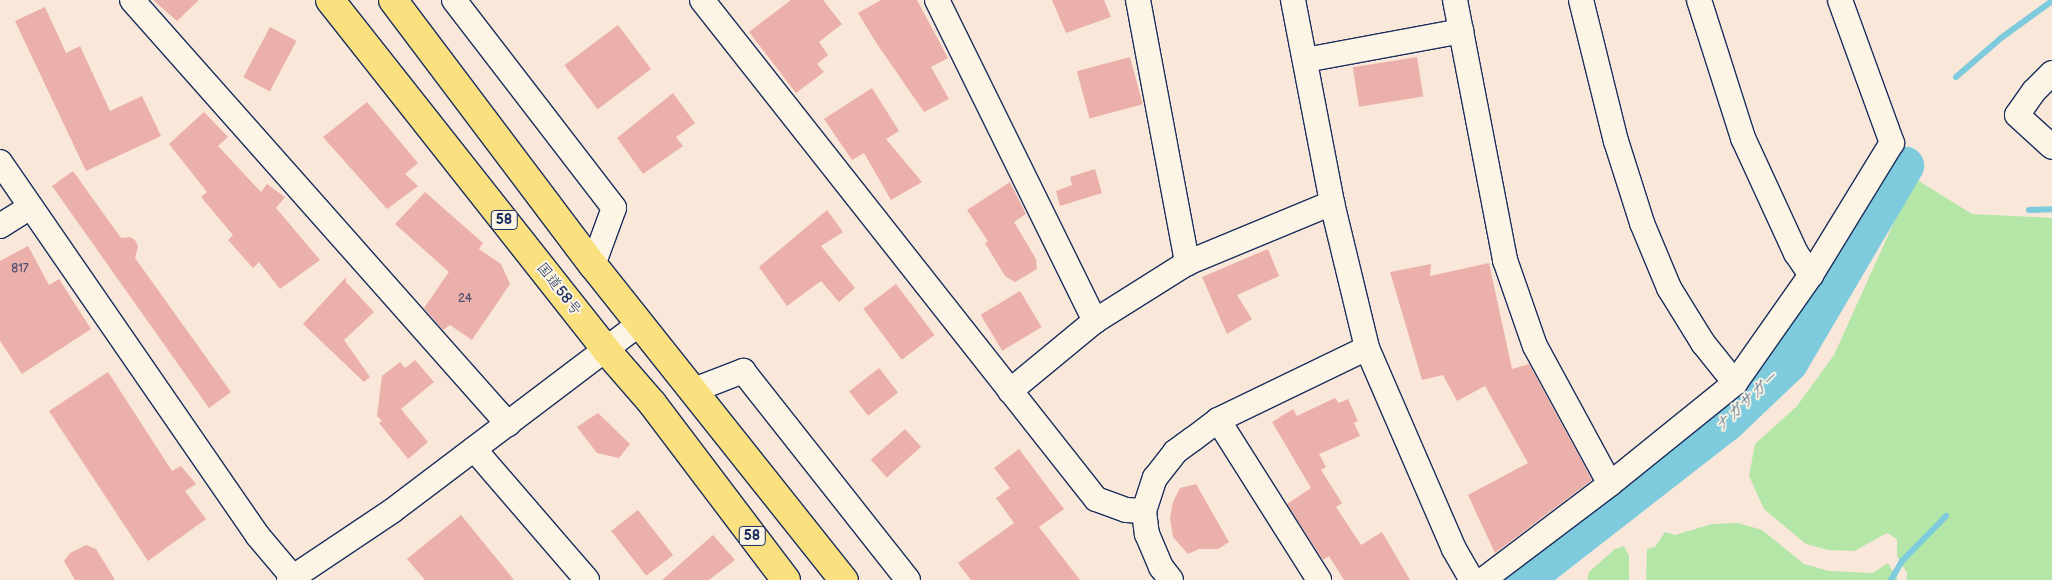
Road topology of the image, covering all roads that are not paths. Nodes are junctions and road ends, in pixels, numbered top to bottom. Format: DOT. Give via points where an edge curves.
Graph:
graph roads {
  1 [pos="132,0"];
  2 [pos="330,0"];
  3 [pos="393,0"];
  4 [pos="454,0"];
  5 [pos="702,0"];
  6 [pos="937,0"];
  7 [pos="1138,0"];
  8 [pos="1293,0"];
  9 [pos="1455,0"];
  10 [pos="1581,0"];
  11 [pos="1699,0"];
  12 [pos="1840,0"];
  13 [pos="1461,31"];
  14 [pos="1305,60"];
  15 [pos="2052,73"];
  16 [pos="2052,147"];
  17 [pos="0,162"];
  18 [pos="1332,203"];
  19 [pos="31,208"];
  20 [pos="0,226"];
  21 [pos="1188,263"];
  22 [pos="593,264"];
  23 [pos="1811,275"];
  24 [pos="1095,321"];
  25 [pos="641,323"];
  26 [pos="1367,348"];
  27 [pos="606,350"];
  28 [pos="1735,383"];
  29 [pos="694,390"];
  30 [pos="1010,391"];
  31 [pos="1218,420"];
  32 [pos="508,424"];
  33 [pos="474,449"];
  34 [pos="1610,484"];
  35 [pos="1144,511"];
  36 [pos="292,579"];
  37 [pos="587,580"];
  38 [pos="786,580"];
  39 [pos="844,580"];
  40 [pos="908,580"];
  41 [pos="1171,580"];
  42 [pos="1319,580"];
  43 [pos="1472,580"];
  44 [pos="1482,580"];
  1 -- 32 [label="street"];
  2 -- 27 [label="highway, 国道58号 / 58"];
  3 -- 22 [label="highway"];
  4 -- 22 [label="street" via="614,208"];
  5 -- 30 [label="street"];
  6 -- 24 [label="street"];
  7 -- 21 [label="street"];
  8 -- 14 [label="street"];
  9 -- 13 [label="street"];
  10 -- 28 [label="street" via="1616,141 1642,223 1669,288 1703,343"];
  11 -- 23 [label="street" via="1742,138 1796,253"];
  12 -- 23 [label="street" via="1892,143"];
  13 -- 14 [label="street"];
  13 -- 34 [label="street" via="1505,260 1535,346"];
  14 -- 18 [label="street"];
  15 -- 16 [label="street" via="2034,90 2017,116"];
  17 -- 19 [label="street"];
  18 -- 21 [label="street"];
  18 -- 26 [label="street"];
  19 -- 20 [label="street"];
  19 -- 36 [label="street" via="258,536"];
  21 -- 24 [label="street"];
  22 -- 25 [label="highway"];
  23 -- 28 [label="street"];
  24 -- 30 [label="street"];
  25 -- 27 [label="street"];
  25 -- 29 [label="highway"];
  26 -- 31 [label="street"];
  26 -- 43 [label="street" via="1454,549"];
  27 -- 32 [label="street"];
  27 -- 38 [label="highway, 国道58号 / 58" via="652,403"];
  28 -- 34 [label="street"];
  29 -- 39 [label="highway"];
  29 -- 40 [label="street" via="743,371"];
  30 -- 35 [label="street" via="1096,499 1126,510"];
  31 -- 35 [label="street" via="1175,452 1155,478"];
  31 -- 42 [label="street"];
  32 -- 33 [label="street"];
  33 -- 36 [label="street" via="392,511"];
  33 -- 37 [label="street"];
  34 -- 44 [label="street"];
  35 -- 41 [label="street" via="1147,534 1161,567"];
}
